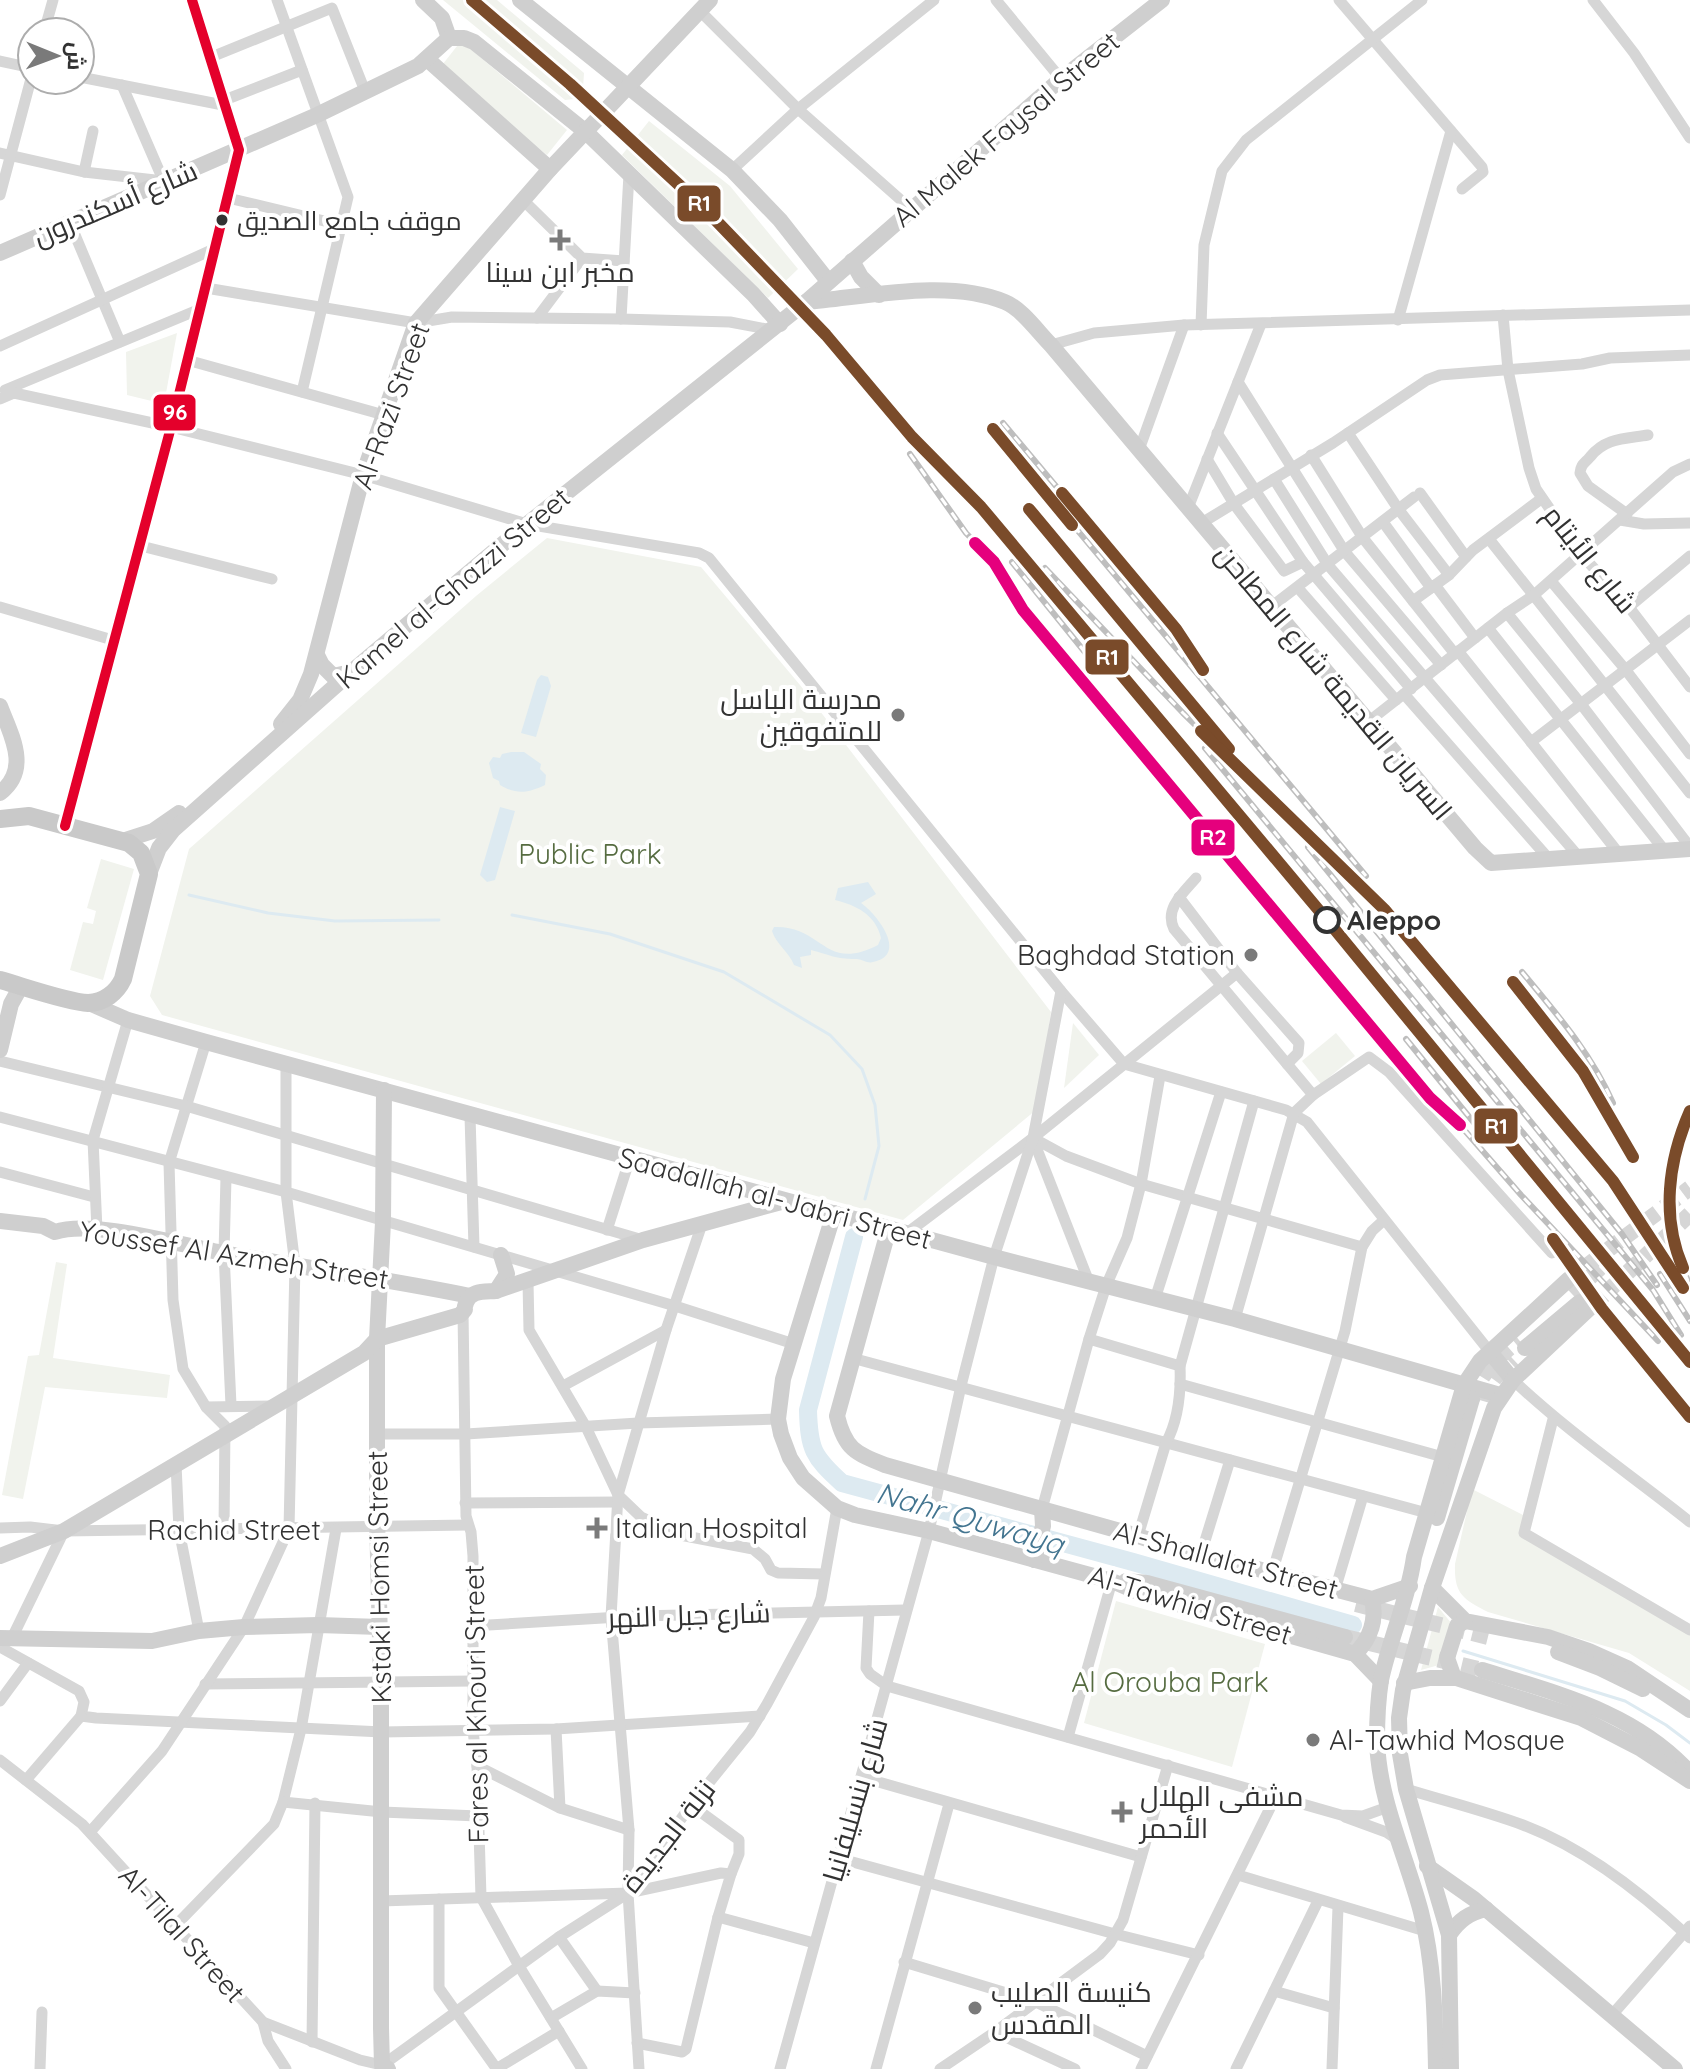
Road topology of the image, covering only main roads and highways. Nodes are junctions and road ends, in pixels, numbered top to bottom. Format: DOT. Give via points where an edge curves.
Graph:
graph roads {
  1 [pos="423,0"];
  2 [pos="520,0"];
  3 [pos="1162,0"];
  4 [pos="705,5"];
  5 [pos="449,38"];
  6 [pos="427,59"];
  7 [pos="627,85"];
  8 [pos="586,132"];
  9 [pos="550,169"];
  10 [pos="0,253"];
  11 [pos="852,261"];
  12 [pos="828,281"];
  13 [pos="879,295"];
  14 [pos="806,302"];
  15 [pos="776,327"];
  16 [pos="317,655"];
  17 [pos="351,672"];
  18 [pos="0,706"];
  19 [pos="0,793"];
  20 [pos="0,819"];
  21 [pos="122,841"];
  22 [pos="1690,848"];
  23 [pos="149,874"];
  24 [pos="0,980"];
  25 [pos="21,986"];
  26 [pos="89,1003"];
  27 [pos="0,1050"];
  28 [pos="384,1090"];
  29 [pos="786,1201"];
  30 [pos="834,1213"];
  31 [pos="0,1221"];
  32 [pos="889,1228"];
  33 [pos="501,1255"];
  34 [pos="379,1278"];
  35 [pos="496,1291"];
  36 [pos="1578,1295"];
  37 [pos="470,1296"];
  38 [pos="377,1339"];
  39 [pos="1522,1344"];
  40 [pos="1490,1352"];
  41 [pos="1513,1380"];
  42 [pos="1500,1395"];
  43 [pos="1473,1396"];
  44 [pos="1042,1518"];
  45 [pos="0,1556"];
  46 [pos="1200,1557"];
  47 [pos="1035,1558"];
  48 [pos="1112,1581"];
  49 [pos="1410,1586"];
  50 [pos="1432,1588"];
  51 [pos="1364,1602"];
  52 [pos="1465,1621"];
  53 [pos="380,1627"];
  54 [pos="1345,1637"];
  55 [pos="1488,1637"];
  56 [pos="4,1641"];
  57 [pos="1355,1654"];
  58 [pos="1482,1670"];
  59 [pos="1454,1678"];
  60 [pos="1381,1681"];
  61 [pos="1404,1683"];
  62 [pos="1690,1713"];
  63 [pos="1690,1773"];
  64 [pos="1690,1781"];
  65 [pos="1427,1866"];
  66 [pos="1486,1909"];
  67 [pos="1449,1935"];
  68 [pos="382,2068"];
  69 [pos="1436,2069"];
  70 [pos="1451,2069"];
  71 [pos="1675,2069"];
  1 -- 5 [label="main road" via="442,18"];
  2 -- 7 [label="main road"];
  3 -- 11 [label="main road, Al Malek Faysal Street" via="1061,79"];
  4 -- 7 [label="main road, Al-Razi Street"];
  5 -- 6 [label="main road, شارع أسكندرون"];
  5 -- 8 [label="main road" via="474,42"];
  6 -- 9 [label="main road"];
  6 -- 10 [label="main road, شارع أسكندرون" via="317,115"];
  7 -- 8 [label="main road, Al-Razi Street"];
  7 -- 12 [label="main road" via="732,170"];
  8 -- 9 [label="main road, Al-Razi Street"];
  8 -- 15 [label="main road" via="753,294"];
  9 -- 16 [label="main road, Al-Razi Street" via="416,323 363,475"];
  11 -- 12 [label="main road, Al Malek Faysal Street"];
  11 -- 13 [label="main road"];
  12 -- 14 [label="main road, Al Malek Faysal Street"];
  13 -- 14 [label="main road"];
  13 -- 22 [label="main road, السريان القديمة شارع المطاحن" via="956,291 1007,303 1051,345 1491,863"];
  14 -- 15 [label="main road, Al Malek Faysal Street"];
  15 -- 17 [label="main road, Kamel al-Ghazzi Street"];
  16 -- 17 [label="main road" via="333,676"];
  16 -- 21 [label="main road, Kamel al-Ghazzi Street" via="286,720 171,819"];
  17 -- 23 [label="main road, Kamel al-Ghazzi Street" via="181,822 159,848"];
  18 -- 19 [label="main road" via="18,762"];
  20 -- 21 [label="main road" via="29,816"];
  21 -- 23 [label="main road" via="141,853"];
  23 -- 26 [label="main road" via="123,979 110,995"];
  24 -- 25 [label="main road"];
  25 -- 26 [label="main road"];
  25 -- 27 [label="main road"];
  26 -- 28 [label="main road, Saadallah al-Jabri Street" via="128,1020"];
  28 -- 29 [label="main road, Saadallah al-Jabri Street"];
  28 -- 34 [label="main road, Kstaki Homsi Street"];
  29 -- 30 [label="main road, Saadallah al-Jabri Street"];
  29 -- 35 [label="main road" via="643,1240"];
  30 -- 32 [label="main road, Saadallah al-Jabri Street"];
  30 -- 47 [label="main road, Al-Tawhid Street" via="783,1379 778,1419 790,1458 803,1478 837,1508"];
  31 -- 34 [label="main road, Youssef Al Azmeh Street" via="55,1232 69,1227 97,1230"];
  32 -- 43 [label="main road, Saadallah al-Jabri Street" via="1338,1348"];
  32 -- 44 [label="main road, Al-Shallalat Street" via="837,1416 842,1438 857,1454"];
  33 -- 35 [label="main road" via="507,1274"];
  34 -- 37 [label="main road, Youssef Al Azmeh Street"];
  34 -- 38 [label="main road, Kstaki Homsi Street"];
  35 -- 37 [label="main road"];
  36 -- 39 [label="main road"];
  36 -- 40 [label="main road"];
  36 -- 41 [label="main road"];
  37 -- 38 [label="main road" via="457,1317"];
  38 -- 45 [label="main road" via="364,1353 64,1531"];
  38 -- 53 [label="main road, Kstaki Homsi Street"];
  40 -- 41 [label="main road"];
  40 -- 43 [label="main road" via="1471,1373"];
  41 -- 42 [label="main road"];
  42 -- 43 [label="main road, Saadallah al-Jabri Street"];
  42 -- 50 [label="main road"];
  43 -- 49 [label="main road" via="1424,1561"];
  43 -- 49 [label="main road" via="1443,1457"];
  43 -- 50 [label="main road"];
  44 -- 46 [label="main road, Al-Shallalat Street" via="1138,1536"];
  44 -- 47 [label="main road"];
  46 -- 51 [label="main road, Al-Shallalat Street"];
  46 -- 51 [label="main road"];
  47 -- 48 [label="main road, Al-Tawhid Street"];
  48 -- 54 [label="main road" via="1147,1583"];
  48 -- 57 [label="main road, Al-Tawhid Street"];
  49 -- 51 [label="main road, Al-Shallalat Street"];
  49 -- 60 [label="main road"];
  50 -- 52 [label="main road"];
  50 -- 61 [label="main road"];
  51 -- 57 [label="main road" via="1374,1618"];
  52 -- 59 [label="main road" via="1457,1626 1447,1658"];
  52 -- 62 [label="main road" via="1589,1651 1627,1668"];
  53 -- 56 [label="main road" via="244,1627 152,1641"];
  53 -- 68 [label="main road, Kstaki Homsi Street"];
  55 -- 62 [label="main road" via="1548,1649 1600,1668"];
  57 -- 60 [label="main road"];
  58 -- 63 [label="main road" via="1616,1715 1671,1752"];
  59 -- 61 [label="main road"];
  59 -- 64 [label="main road" via="1581,1718"];
  60 -- 69 [label="main road" via="1377,1740 1388,1807 1425,1931 1435,1994"];
  61 -- 65 [label="main road" via="1400,1754"];
  65 -- 66 [label="main road"];
  65 -- 67 [label="main road"];
  66 -- 67 [label="main road" via="1470,1913"];
  66 -- 71 [label="main road"];
  67 -- 70 [label="main road"];
}
